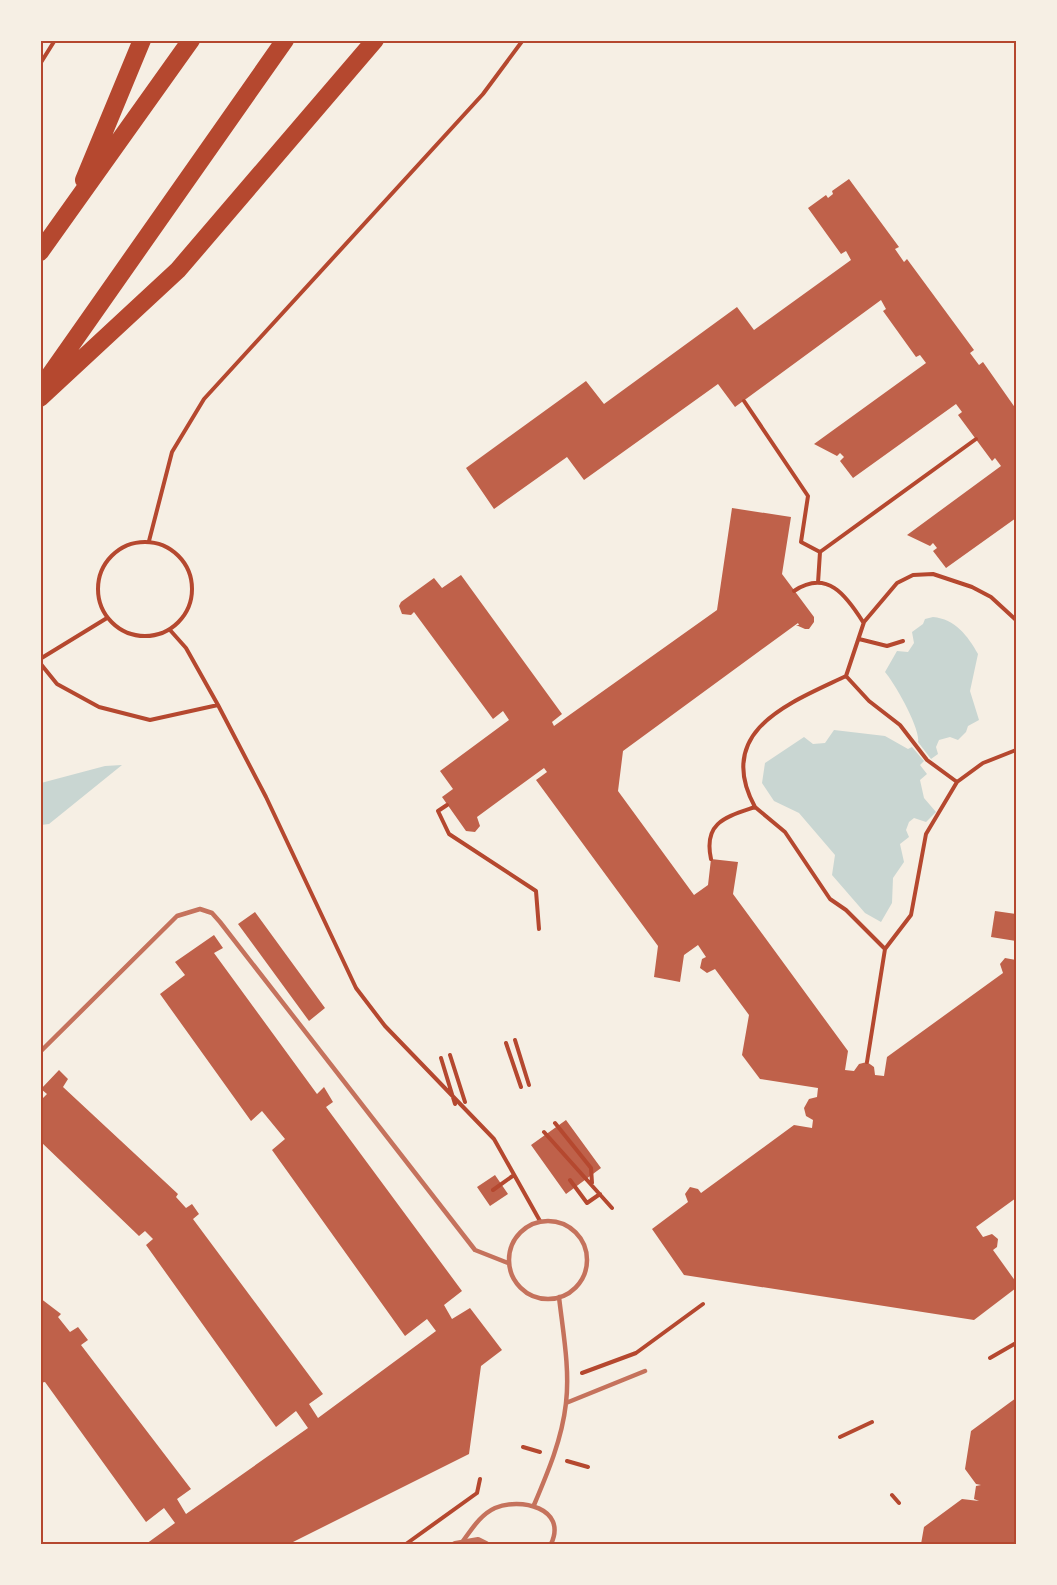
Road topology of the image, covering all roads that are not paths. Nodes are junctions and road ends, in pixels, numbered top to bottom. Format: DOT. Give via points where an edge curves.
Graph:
graph roads {
  1 [pos="142,40"];
  2 [pos="191,40"];
  3 [pos="285,40"];
  4 [pos="375,40"];
  5 [pos="72,211"];
  6 [pos="40,252"];
  7 [pos="40,389"];
  8 [pos="40,398"];
  9 [pos="40,1052"];
  10 [pos="508,1263"];
  11 [pos="559,1297"];
  12 [pos="645,1371"];
  13 [pos="566,1404"];
  14 [pos="534,1504"];
  15 [pos="463,1541"];
  16 [pos="455,1545"];
  17 [pos="486,1545"];
  18 [pos="551,1545"];
  1 -- 5 [label="highway"];
  2 -- 5 [label="highway"];
  3 -- 7 [label="highway"];
  4 -- 8 [label="highway" via="178,270"];
  5 -- 6 [label="highway"];
  9 -- 10 [label="lane" via="177,916 200,909 212,912 475,1250"];
  10 -- 11 [label="lane" via="520,1288 532,1296"];
  10 -- 11 [label="lane" via="516,1236 527,1226 540,1221 566,1225 576,1233 585,1251 586,1270 580,1282"];
  11 -- 13 [label="lane"];
  12 -- 13 [label="lane"];
  13 -- 14 [label="lane" via="554,1457"];
  14 -- 15 [label="lane" via="514,1503 494,1509 477,1521"];
  14 -- 18 [label="lane" via="548,1513 554,1525"];
  15 -- 16 [label="street"];
  15 -- 17 [label="street" via="478,1540"];
}
